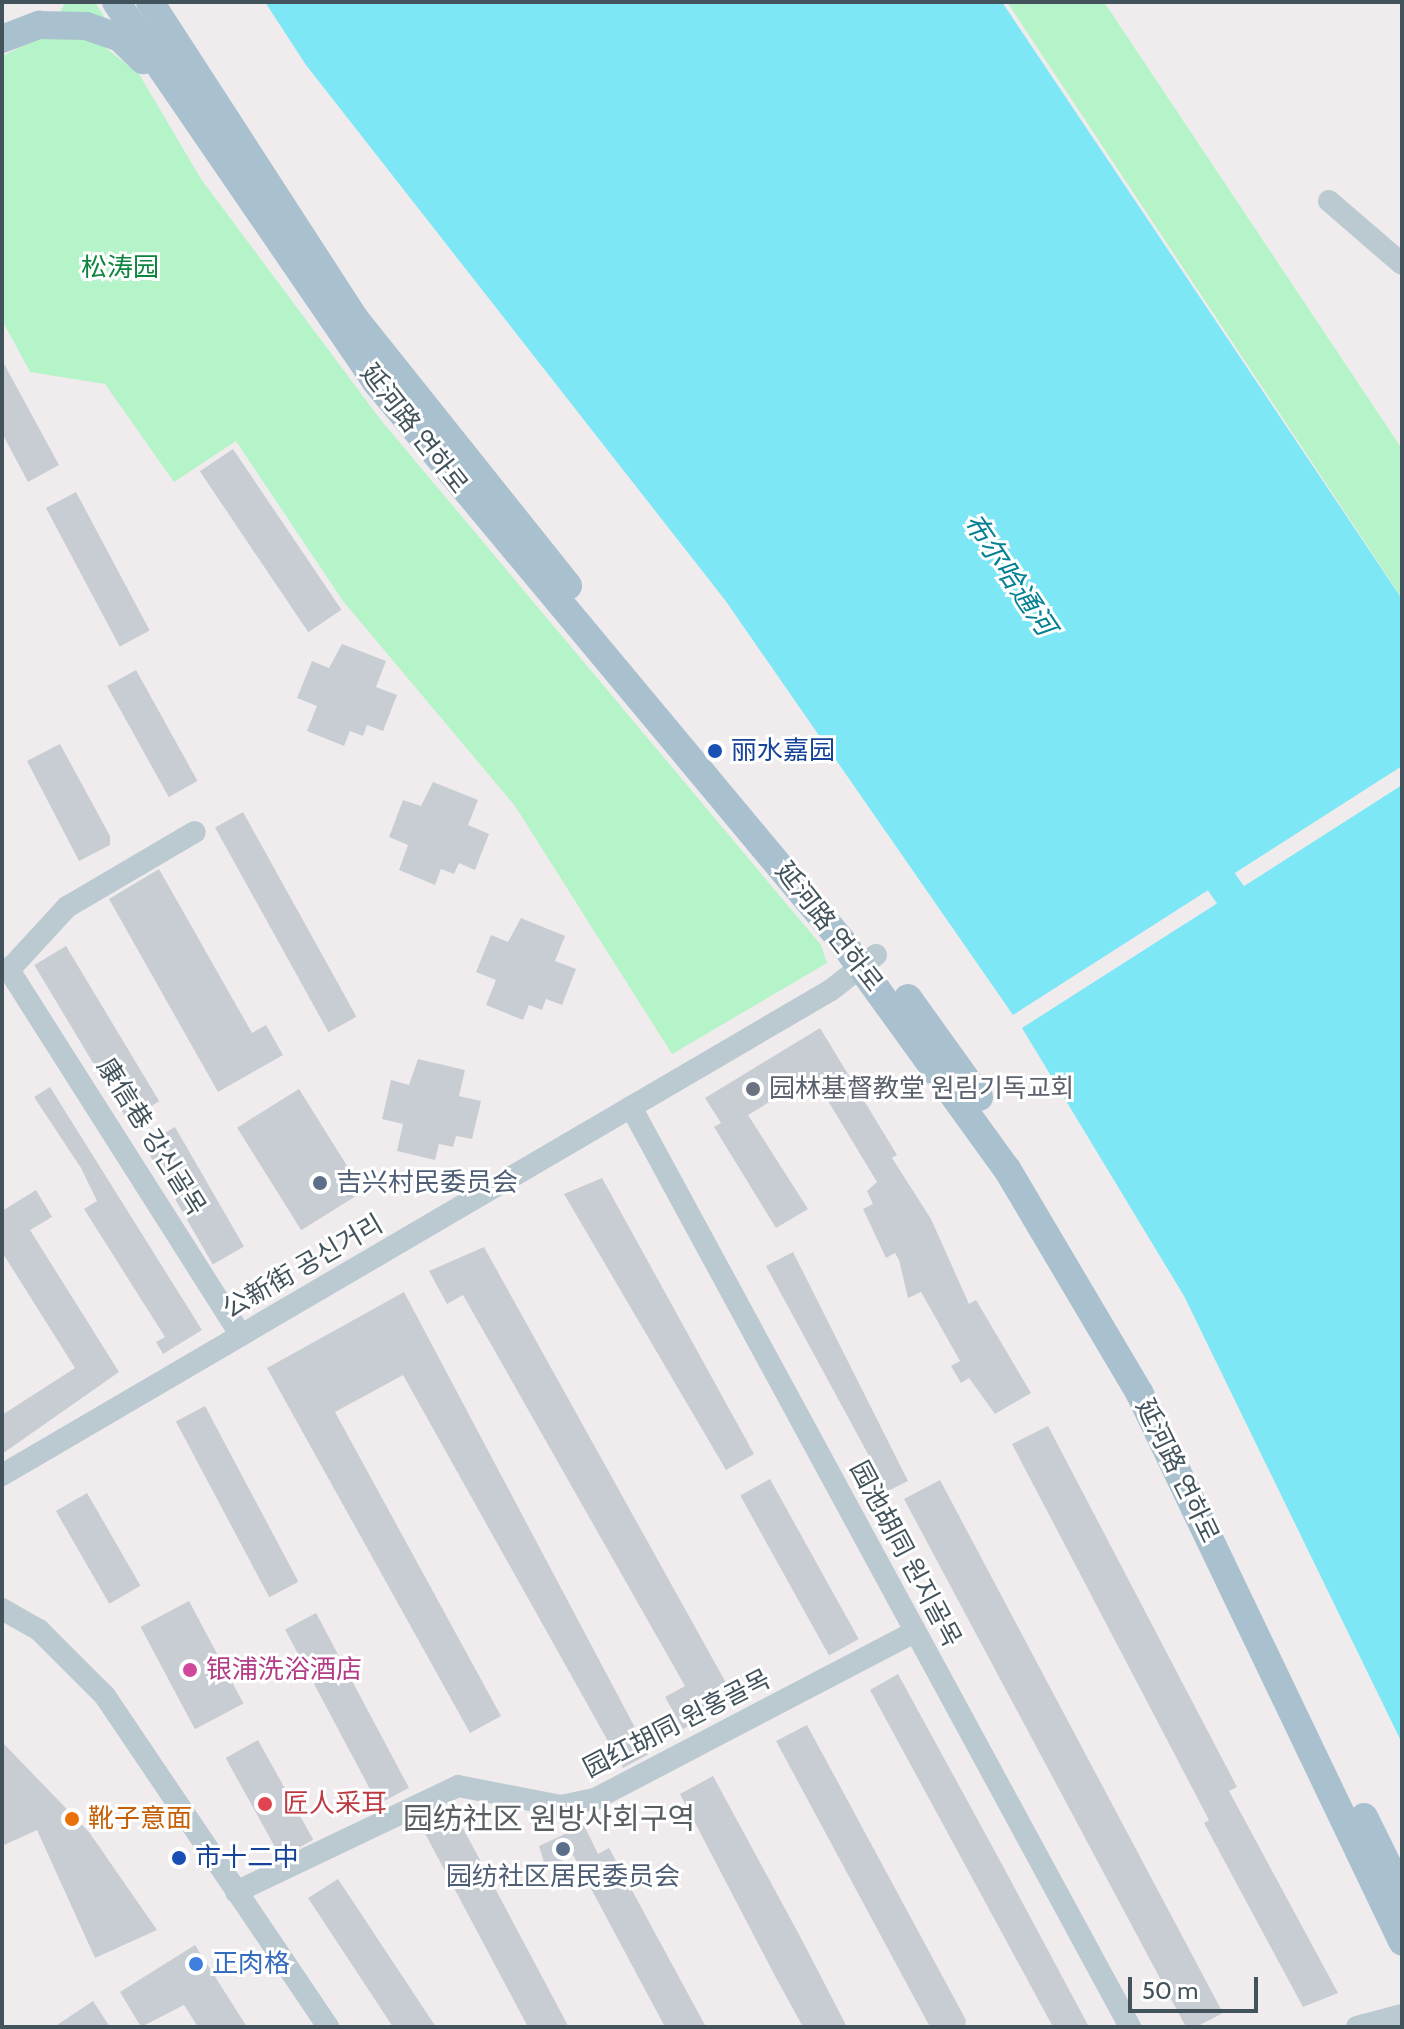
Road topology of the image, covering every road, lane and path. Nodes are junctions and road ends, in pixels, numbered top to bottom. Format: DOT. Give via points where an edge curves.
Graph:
graph roads {
  1 [pos="37,2"];
  2 [pos="116,2"];
  3 [pos="150,2"];
  4 [pos="2,24"];
  5 [pos="2,39"];
  6 [pos="166,81"];
  7 [pos="1329,201"];
  8 [pos="1402,264"];
  9 [pos="195,832"];
  10 [pos="869,961"];
  11 [pos="6,969"];
  12 [pos="631,1107"];
  13 [pos="241,1335"];
  14 [pos="2,1475"];
  15 [pos="2,1609"];
  16 [pos="915,1632"];
  17 [pos="236,1892"];
  18 [pos="1402,1894"];
  19 [pos="1402,1941"];
  20 [pos="1402,2015"];
  21 [pos="328,2027"];
  22 [pos="1130,2027"];
  23 [pos="1357,2027"];
  1 -- 4 [label="main road"];
  2 -- 6 [label="main road, 延河路 연하로"];
  3 -- 10 [label="main road, 延河路 연하로" via="277,206 407,388"];
  5 -- 6 [label="main road" via="39,25 86,26 120,38"];
  6 -- 10 [label="main road, 延河路 연하로" via="385,393"];
  7 -- 8 [label="street"];
  9 -- 11 [label="street" via="67,907"];
  10 -- 12 [label="street, 公新街 공신거리"];
  10 -- 18 [label="main road, 延河路 연하로" via="1012,1145 1156,1392"];
  10 -- 19 [label="main road, 延河路 연하로" via="1007,1169 1132,1380"];
  11 -- 13 [label="street, 康信巷 강신골목"];
  12 -- 13 [label="street, 公新街 공신거리"];
  12 -- 16 [label="street, 园池胡同 원지골목"];
  13 -- 14 [label="street, 公新街 공신거리"];
  15 -- 17 [label="street" via="39,1630 105,1696"];
  16 -- 17 [label="street, 园红胡同 원홍골목" via="595,1799 561,1806 458,1786"];
  16 -- 22 [label="street, 园池胡同 원지골목"];
  17 -- 21 [label="street"];
  20 -- 23 [label="street"];
}
